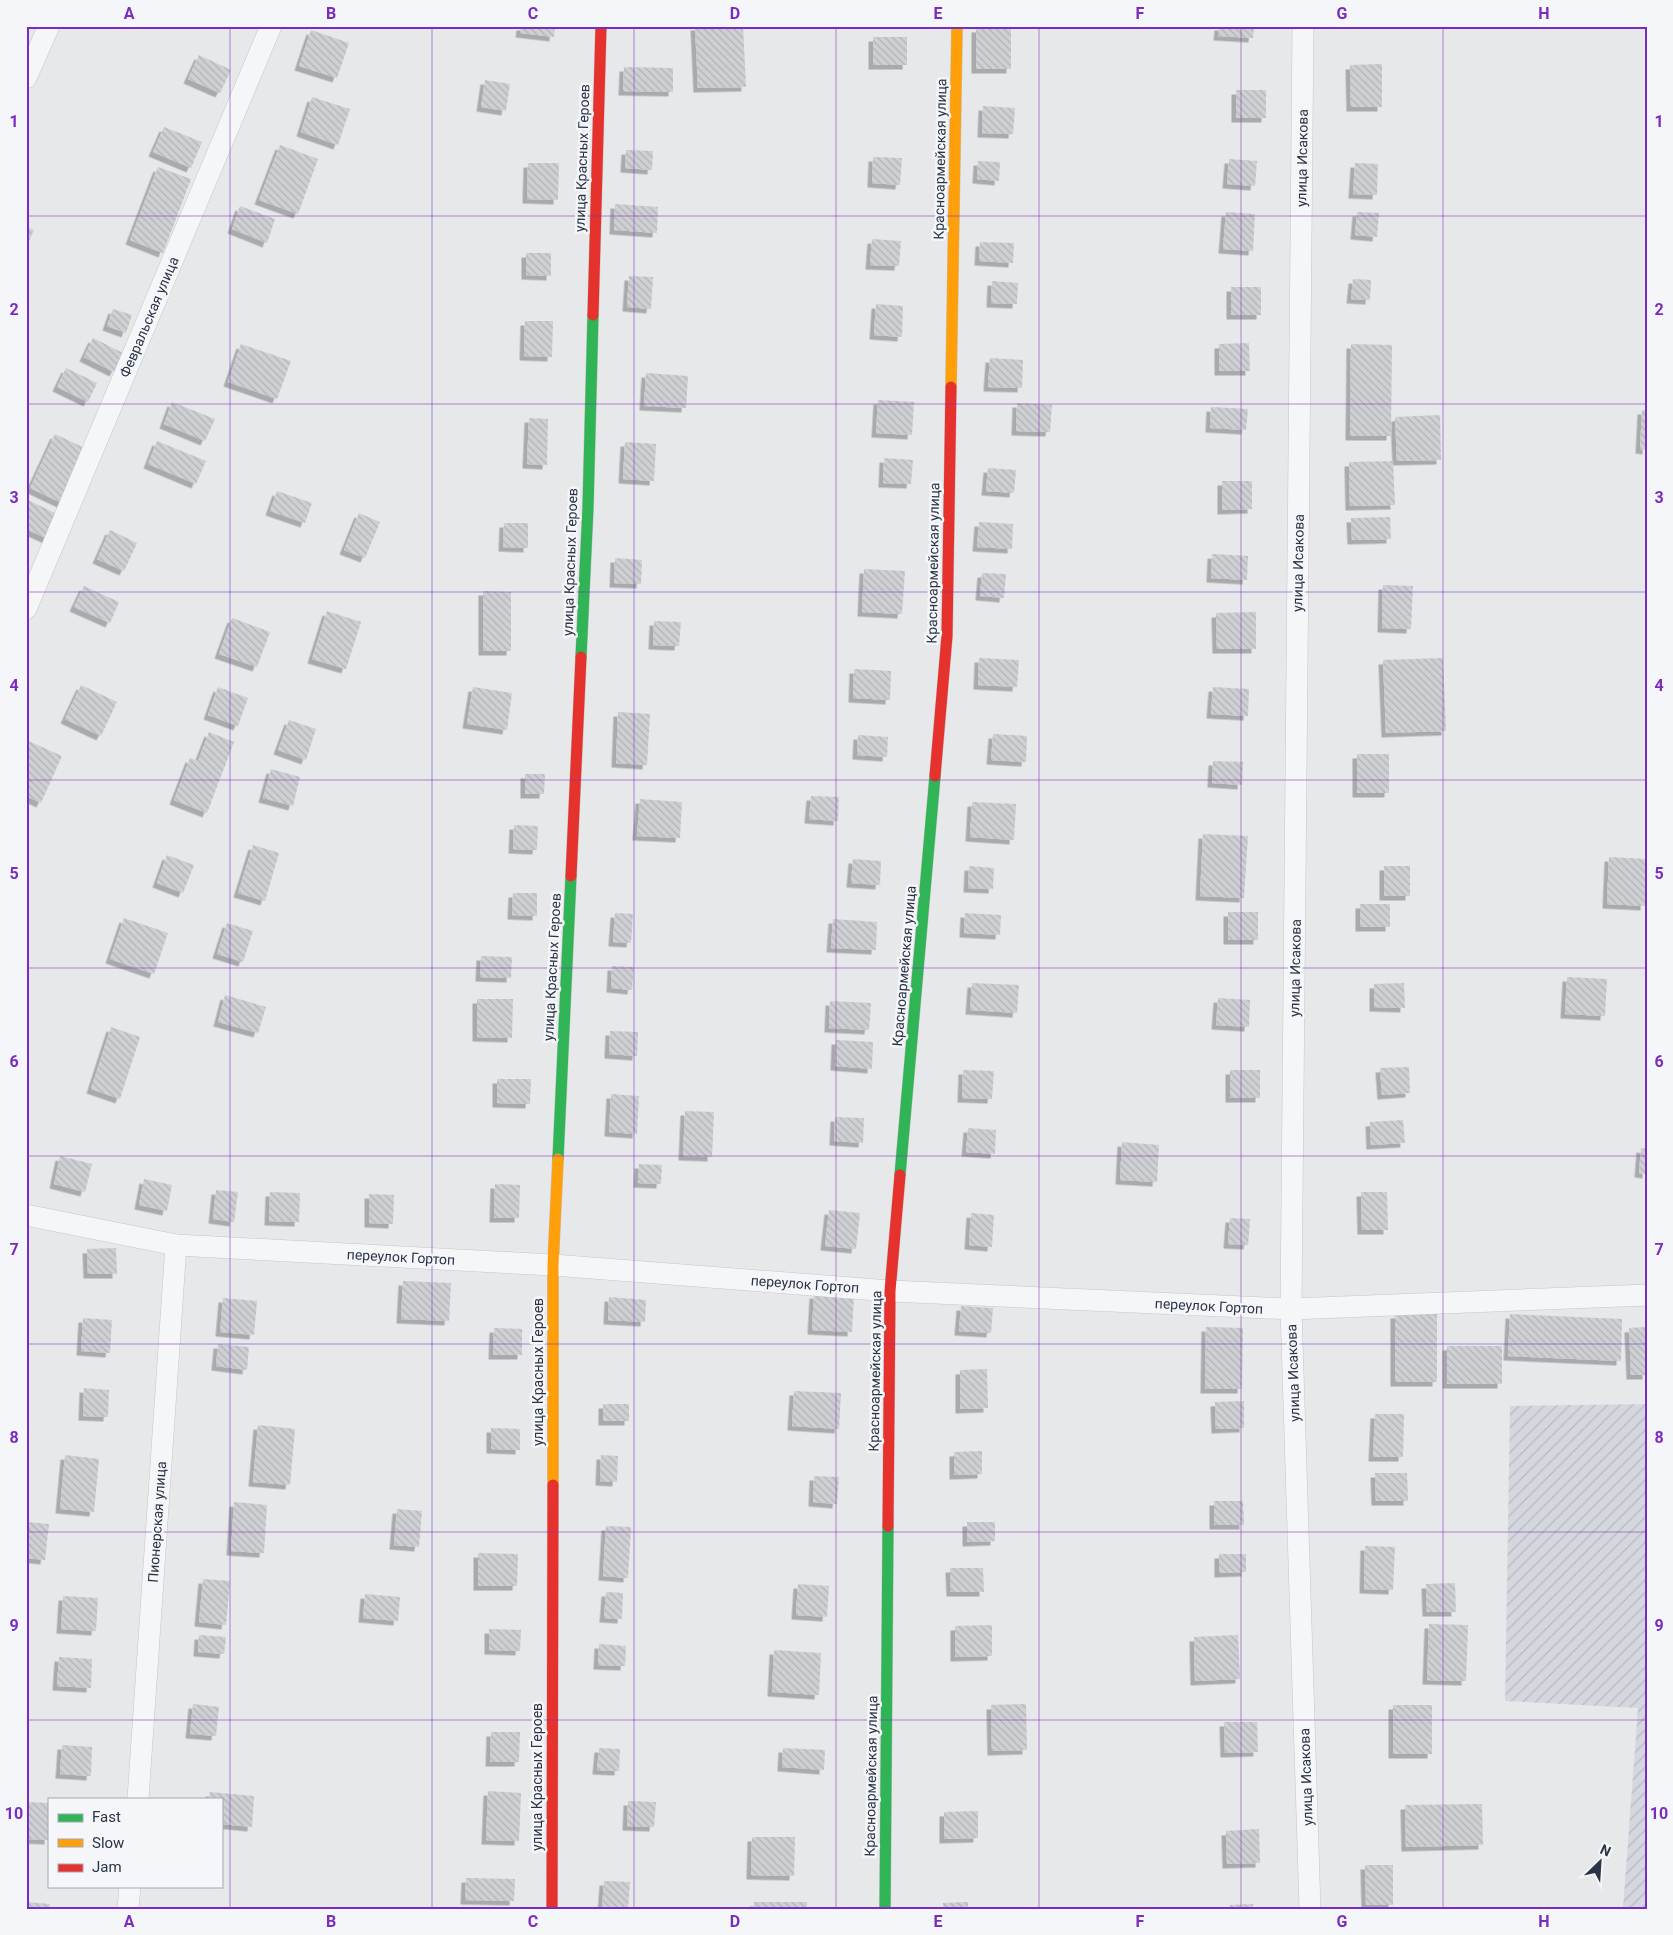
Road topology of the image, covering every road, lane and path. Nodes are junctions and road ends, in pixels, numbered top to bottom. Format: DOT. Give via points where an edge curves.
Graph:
graph roads {
  1 [pos="49,26"];
  2 [pos="271,26"];
  3 [pos="601,26"];
  4 [pos="957,26"];
  5 [pos="1303,26"];
  6 [pos="26,78"];
  7 [pos="26,609"];
  8 [pos="26,1215"];
  9 [pos="176,1245"];
  10 [pos="553,1265"];
  11 [pos="890,1291"];
  12 [pos="1647,1295"];
  13 [pos="1291,1309"];
  14 [pos="138,1798"];
  15 [pos="130,1888"];
  16 [pos="128,1909"];
  17 [pos="552,1909"];
  18 [pos="885,1909"];
  19 [pos="1310,1909"];
  1 -- 6 [label="street"];
  2 -- 7 [label="street, Февральская улица"];
  3 -- 10 [label="main road, улица Красных Героев" via="588,507"];
  4 -- 11 [label="main road, Красноармейская улица" via="947,636"];
  5 -- 13 [label="street, улица Исакова"];
  8 -- 9 [label="street, переулок Гортоп"];
  9 -- 10 [label="street, переулок Гортоп"];
  9 -- 14 [label="street, Пионерская улица"];
  10 -- 11 [label="street, переулок Гортоп"];
  10 -- 17 [label="main road, улица Красных Героев"];
  11 -- 13 [label="street, переулок Гортоп"];
  11 -- 18 [label="main road, Красноармейская улица"];
  12 -- 13 [label="street, переулок Гортоп"];
  13 -- 19 [label="street, улица Исакова"];
  15 -- 16 [label="street"];
}
